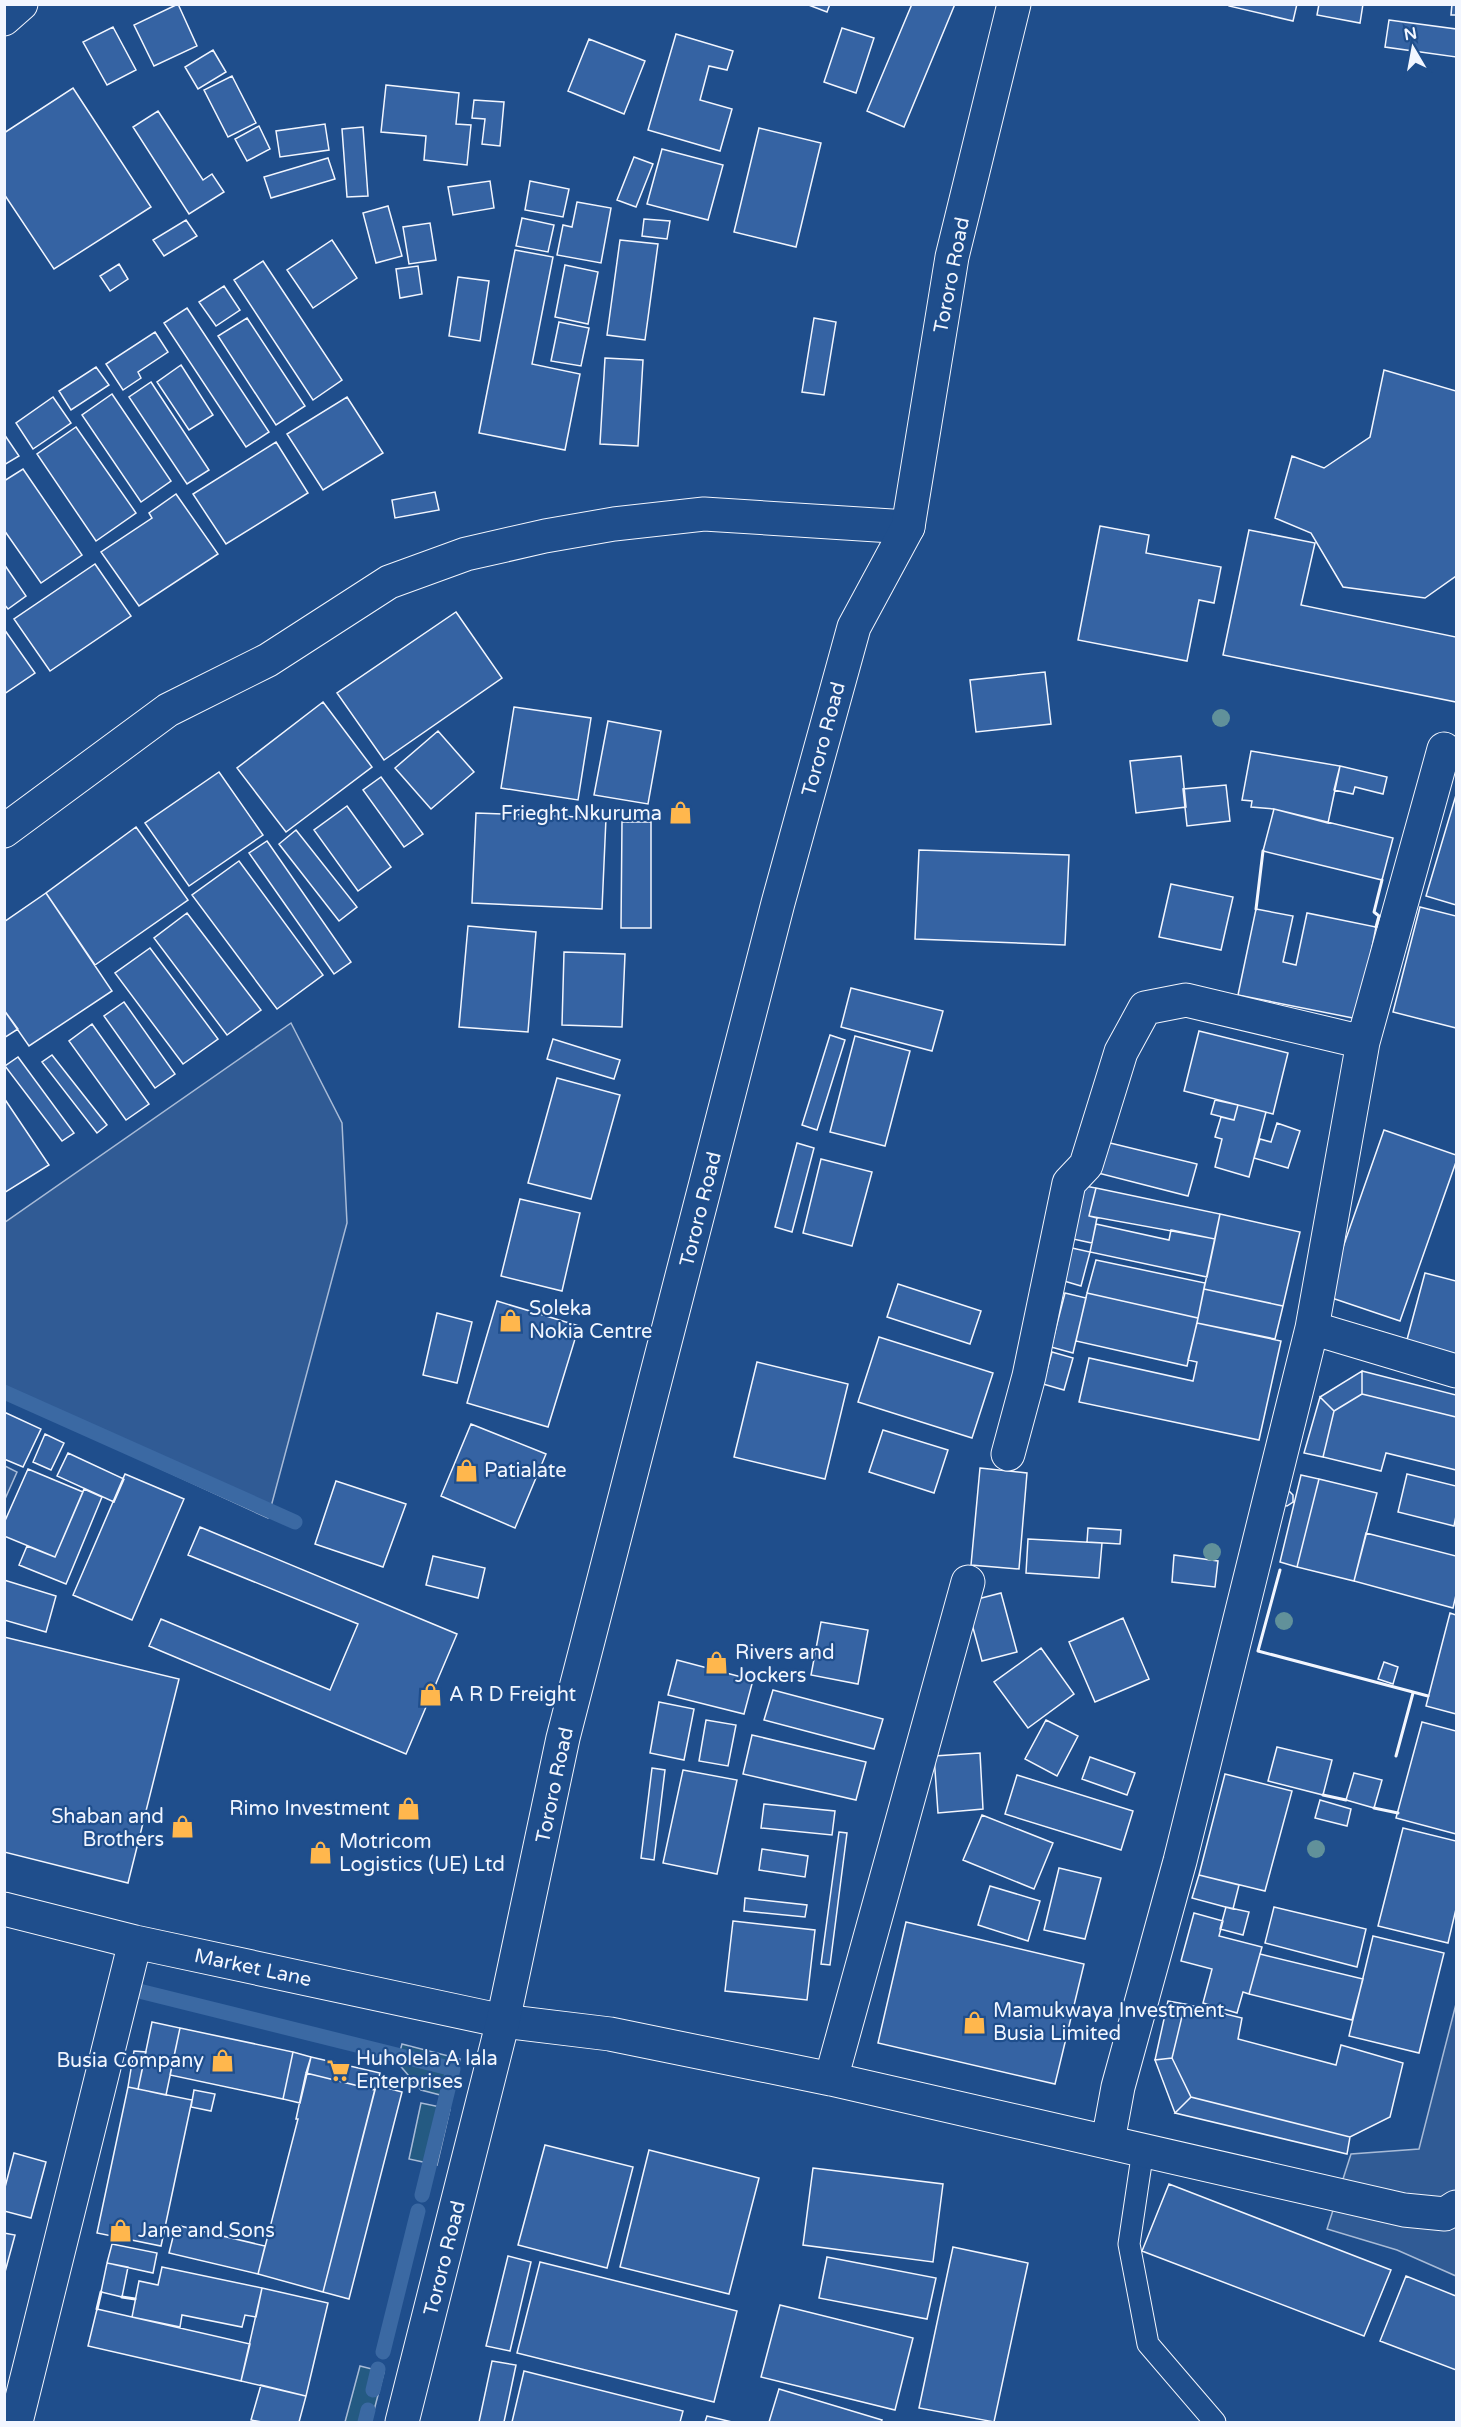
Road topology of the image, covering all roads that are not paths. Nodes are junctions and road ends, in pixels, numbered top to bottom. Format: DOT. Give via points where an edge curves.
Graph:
graph roads {
  1 [pos="21,4"];
  2 [pos="1014,4"];
  3 [pos="4,19"];
  4 [pos="908,527"];
  5 [pos="1444,749"];
  6 [pos="6,828"];
  7 [pos="1363,1042"];
  8 [pos="1312,1328"];
  9 [pos="1456,1371"];
  10 [pos="1008,1454"];
  11 [pos="968,1582"];
  12 [pos="4,1910"];
  13 [pos="135,1942"];
  14 [pos="503,2021"];
  15 [pos="831,2079"];
  16 [pos="1108,2142"];
  17 [pos="1143,2150"];
  18 [pos="1456,2207"];
  19 [pos="16,2422"];
  20 [pos="402,2422"];
  21 [pos="1215,2422"];
  1 -- 3 [label="street"];
  2 -- 4 [label="street, Tororo Road" via="952,257"];
  4 -- 6 [label="street" via="704,514 614,524 466,554 390,582 268,660 168,710"];
  4 -- 14 [label="street, Tororo Road" via="854,627 781,892 563,1738"];
  5 -- 7 [label="street"];
  7 -- 8 [label="street"];
  7 -- 10 [label="street" via="1186,1000 1145,1008 1121,1052 1086,1165 1069,1184 1029,1376"];
  8 -- 9 [label="street"];
  8 -- 16 [label="street" via="1180,1861 1118,2087"];
  11 -- 15 [label="street"];
  12 -- 13 [label="street, Market Lane"];
  13 -- 14 [label="street, Market Lane"];
  13 -- 19 [label="street"];
  14 -- 15 [label="street, Market Lane" via="610,2034"];
  14 -- 20 [label="street, Tororo Road"];
  15 -- 16 [label="street, Market Lane"];
  16 -- 17 [label="street, Market Lane"];
  17 -- 18 [label="street, Market Lane" via="1404,2210 1445,2214"];
  17 -- 21 [label="lane" via="1129,2244 1148,2344"];
}
